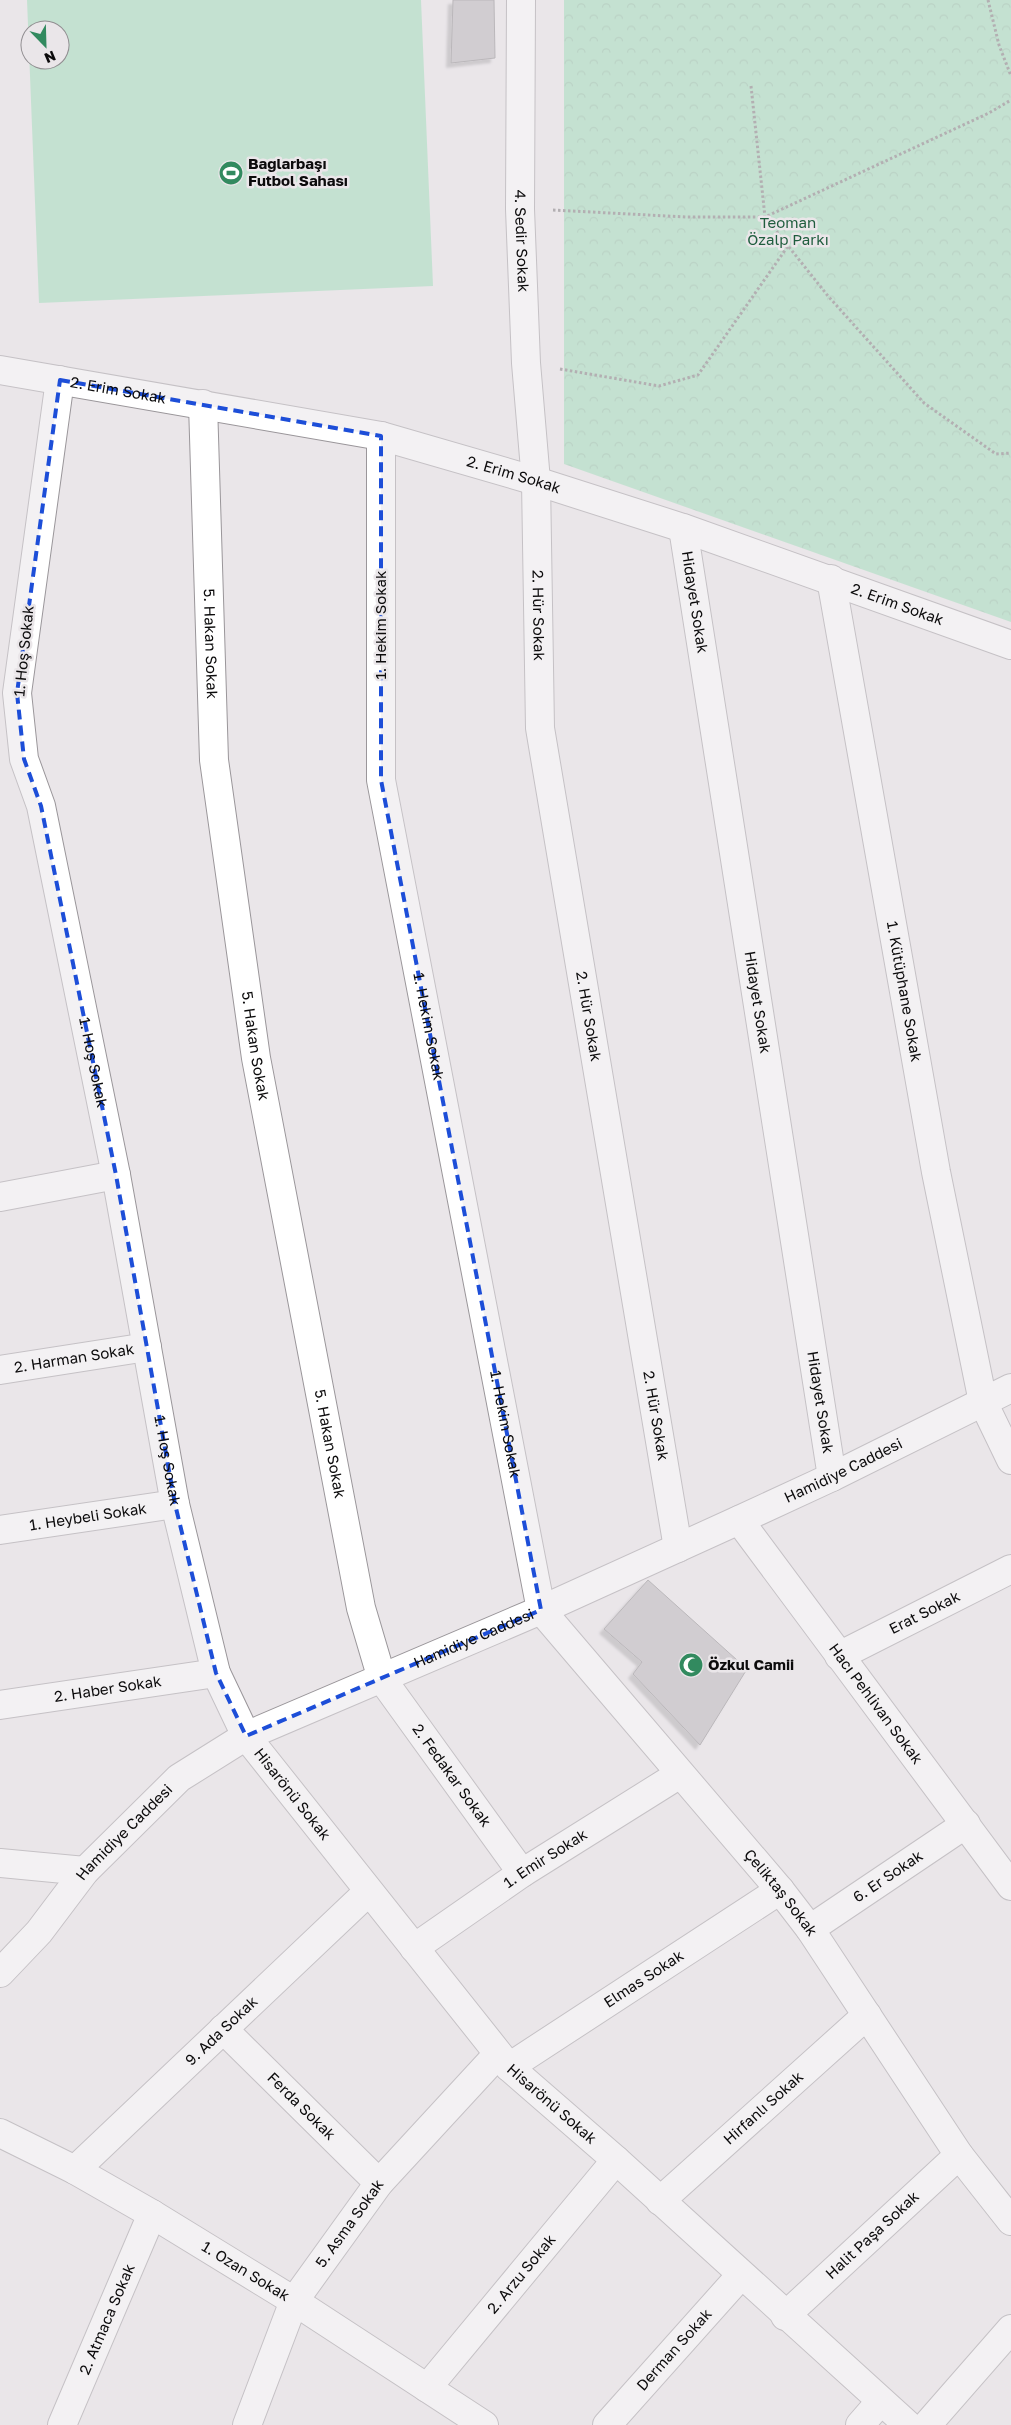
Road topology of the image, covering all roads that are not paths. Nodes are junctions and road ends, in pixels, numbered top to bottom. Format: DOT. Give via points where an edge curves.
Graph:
graph roads {
  1 [pos="522,0"];
  2 [pos="0,370"];
  3 [pos="60,380"];
  4 [pos="203,404"];
  5 [pos="380,436"];
  6 [pos="536,481"];
  7 [pos="683,528"];
  8 [pos="831,579"];
  9 [pos="1010,652"];
  10 [pos="116,1175"];
  11 [pos="0,1197"];
  12 [pos="147,1347"];
  13 [pos="0,1370"];
  14 [pos="1011,1388"];
  15 [pos="982,1402"];
  16 [pos="1011,1460"];
  17 [pos="832,1477"];
  18 [pos="175,1504"];
  19 [pos="739,1520"];
  20 [pos="0,1530"];
  21 [pos="678,1548"];
  22 [pos="1011,1569"];
  23 [pos="541,1610"];
  24 [pos="838,1656"];
  25 [pos="216,1673"];
  26 [pos="382,1678"];
  27 [pos="0,1705"];
  28 [pos="246,1736"];
  29 [pos="680,1774"];
  30 [pos="966,1824"];
  31 [pos="0,1863"];
  32 [pos="86,1872"];
  33 [pos="522,1872"];
  34 [pos="1011,1886"];
  35 [pos="780,1890"];
  36 [pos="368,1892"];
  37 [pos="810,1929"];
  38 [pos="414,1948"];
  39 [pos="0,1973"];
  40 [pos="867,2015"];
  41 [pos="223,2029"];
  42 [pos="503,2060"];
  43 [pos="0,2135"];
  44 [pos="959,2155"];
  45 [pos="616,2160"];
  46 [pos="75,2170"];
  47 [pos="379,2183"];
  48 [pos="660,2201"];
  49 [pos="152,2214"];
  50 [pos="1011,2222"];
  51 [pos="741,2275"];
  52 [pos="294,2301"];
  53 [pos="785,2316"];
  54 [pos="1011,2329"];
  55 [pos="427,2388"];
  56 [pos="880,2402"];
  57 [pos="448,2415"];
  58 [pos="62,2425"];
  59 [pos="247,2425"];
  60 [pos="484,2425"];
  61 [pos="608,2425"];
  62 [pos="860,2425"];
  63 [pos="908,2425"];
  64 [pos="926,2425"];
  1 -- 6 [label="street, 4. Sedir Sokak" via="520,208 526,363"];
  2 -- 3 [label="street, 2. Erim Sokak"];
  3 -- 4 [label="street, 2. Erim Sokak"];
  3 -- 10 [label="street, 1. Hoş Sokak" via="17,694 24,759 41,806"];
  4 -- 5 [label="street, 2. Erim Sokak"];
  4 -- 26 [label="street, 5. Hakan Sokak" via="214,760 222,818 256,1058 362,1608"];
  5 -- 6 [label="street, 2. Erim Sokak"];
  5 -- 23 [label="street, 1. Hekim Sokak" via="381,780"];
  6 -- 7 [label="street, 2. Erim Sokak"];
  6 -- 21 [label="street, 2. Hür Sokak" via="540,728"];
  7 -- 8 [label="street, 2. Erim Sokak"];
  7 -- 17 [label="street, Hidayet Sokak"];
  8 -- 9 [label="street, 2. Erim Sokak"];
  8 -- 15 [label="street, 1. Kütüphane Sokak" via="936,1172"];
  10 -- 11 [label="street"];
  10 -- 12 [label="street, 1. Hoş Sokak"];
  12 -- 13 [label="street, 2. Harman Sokak"];
  12 -- 18 [label="street, 1. Hoş Sokak"];
  14 -- 15 [label="street, Hamidiye Caddesi"];
  15 -- 16 [label="street, 1. Kütüphane Sokak"];
  15 -- 17 [label="street, Hamidiye Caddesi"];
  17 -- 19 [label="street, Hamidiye Caddesi"];
  18 -- 20 [label="street, 1. Heybeli Sokak"];
  18 -- 25 [label="street, 1. Hoş Sokak"];
  19 -- 21 [label="street, Hamidiye Caddesi"];
  19 -- 24 [label="street, Hacı Pehlivan Sokak"];
  21 -- 23 [label="street, Hamidiye Caddesi"];
  22 -- 24 [label="street, Erat Sokak"];
  23 -- 26 [label="street, Hamidiye Caddesi"];
  23 -- 29 [label="street, Çeliktaş Sokak"];
  24 -- 30 [label="street, Hacı Pehlivan Sokak"];
  25 -- 27 [label="street, 2. Haber Sokak"];
  25 -- 28 [label="street, 1. Hoş Sokak"];
  26 -- 28 [label="street, Hamidiye Caddesi"];
  26 -- 33 [label="street, 2. Fedakar Sokak"];
  28 -- 32 [label="street, Hamidiye Caddesi" via="179,1778"];
  28 -- 36 [label="street, Hisarönü Sokak"];
  29 -- 33 [label="street, 1. Emir Sokak"];
  29 -- 35 [label="street, Çeliktaş Sokak"];
  30 -- 34 [label="street, Hacı Pehlivan Sokak"];
  30 -- 37 [label="street, 6. Er Sokak"];
  31 -- 32 [label="street"];
  32 -- 39 [label="street, Hamidiye Caddesi"];
  33 -- 38 [label="street, 1. Emir Sokak"];
  35 -- 37 [label="street, Çeliktaş Sokak"];
  35 -- 42 [label="street, Elmas Sokak"];
  36 -- 38 [label="street, Hisarönü Sokak"];
  36 -- 41 [label="street, 9. Ada Sokak"];
  37 -- 40 [label="street, Çeliktaş Sokak"];
  38 -- 42 [label="street, Hisarönü Sokak"];
  40 -- 44 [label="street, Çeliktaş Sokak"];
  40 -- 48 [label="street, Hirfanlı Sokak"];
  41 -- 46 [label="street, 9. Ada Sokak"];
  41 -- 47 [label="street, Ferda Sokak"];
  42 -- 45 [label="street, Hisarönü Sokak"];
  42 -- 47 [label="street, 5. Asma Sokak"];
  43 -- 46 [label="street, 1. Ozan Sokak"];
  44 -- 50 [label="street, Çeliktaş Sokak"];
  44 -- 53 [label="street, Halit Paşa Sokak"];
  45 -- 48 [label="street, Hisarönü Sokak"];
  45 -- 55 [label="street, 2. Arzu Sokak"];
  46 -- 49 [label="street, 1. Ozan Sokak"];
  47 -- 52 [label="street, 5. Asma Sokak"];
  48 -- 51 [label="street, Hisarönü Sokak"];
  49 -- 52 [label="street, 1. Ozan Sokak"];
  49 -- 58 [label="street, 2. Atmaca Sokak"];
  51 -- 53 [label="street, Hisarönü Sokak"];
  51 -- 61 [label="street, Derman Sokak"];
  52 -- 55 [label="street, 1. Ozan Sokak"];
  52 -- 59 [label="street, 5. Asma Sokak"];
  53 -- 56 [label="street, Hisarönü Sokak"];
  54 -- 64 [label="street"];
  55 -- 57 [label="street, 1. Ozan Sokak"];
  56 -- 62 [label="street"];
  56 -- 63 [label="street, Hisarönü Sokak"];
  57 -- 60 [label="street, 1. Ozan Sokak"];
}
